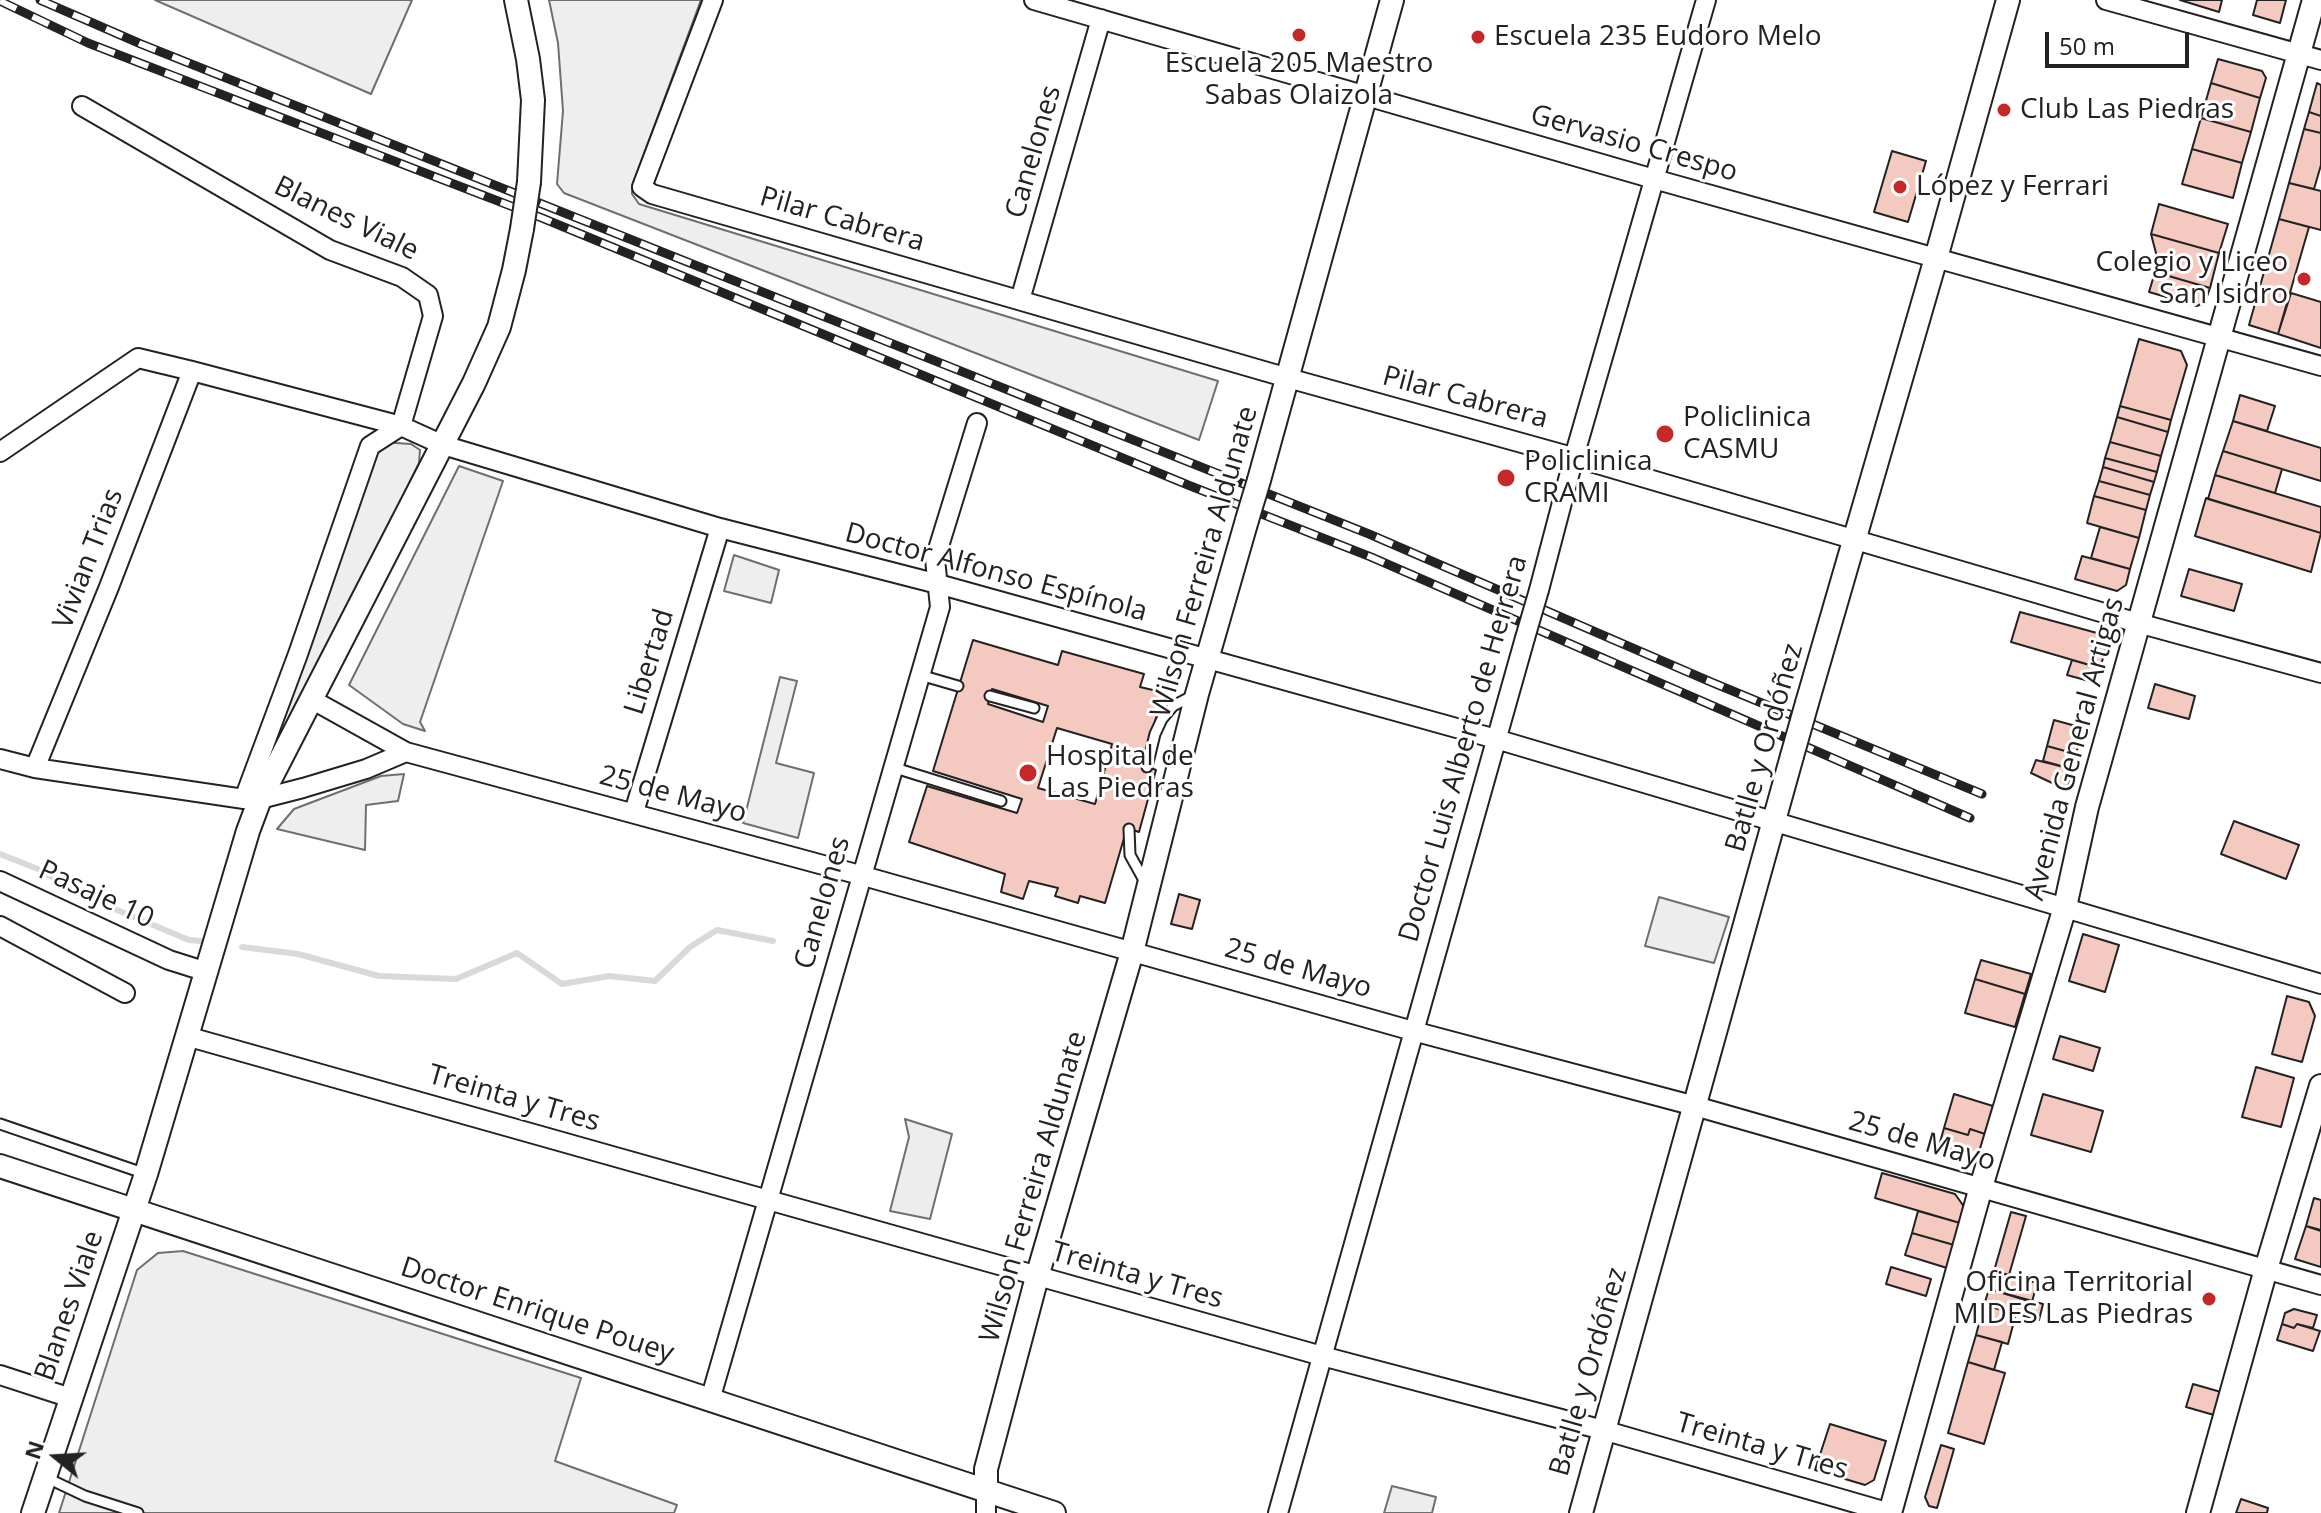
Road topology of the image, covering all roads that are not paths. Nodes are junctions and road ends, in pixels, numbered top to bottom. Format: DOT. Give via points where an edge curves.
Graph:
graph roads {
  1 [pos="516,0"];
  2 [pos="713,0"];
  3 [pos="1034,0"];
  4 [pos="1392,0"];
  5 [pos="1706,0"];
  6 [pos="2008,0"];
  7 [pos="2106,0"];
  8 [pos="2314,0"];
  9 [pos="1101,19"];
  10 [pos="2298,54"];
  11 [pos="2321,60"];
  12 [pos="1366,96"];
  13 [pos="82,106"];
  14 [pos="1654,179"];
  15 [pos="1936,258"];
  16 [pos="1020,300"];
  17 [pos="2220,336"];
  18 [pos="2321,366"];
  19 [pos="192,371"];
  20 [pos="1288,378"];
  21 [pos="977,423"];
  22 [pos="401,426"];
  23 [pos="443,445"];
  24 [pos="0,452"];
  25 [pos="1574,457"];
  26 [pos="720,528"];
  27 [pos="1856,538"];
  28 [pos="938,584"];
  29 [pos="2138,623"];
  30 [pos="1208,660"];
  31 [pos="2321,673"];
  32 [pos="920,675"];
  33 [pos="958,686"];
  34 [pos="1197,694"];
  35 [pos="990,696"];
  36 [pos="311,699"];
  37 [pos="1034,708"];
  38 [pos="1496,739"];
  39 [pos="406,752"];
  40 [pos="0,759"];
  41 [pos="892,767"];
  42 [pos="1147,767"];
  43 [pos="35,768"];
  44 [pos="252,799"];
  45 [pos="1001,801"];
  46 [pos="634,812"];
  47 [pos="1775,824"];
  48 [pos="1129,829"];
  49 [pos="860,875"];
  50 [pos="0,881"];
  51 [pos="1149,890"];
  52 [pos="2065,907"];
  53 [pos="0,926"];
  54 [pos="1132,952"];
  55 [pos="169,960"];
  56 [pos="207,972"];
  57 [pos="2321,984"];
  58 [pos="125,993"];
  59 [pos="1413,1031"];
  60 [pos="186,1036"];
  61 [pos="2321,1086"];
  62 [pos="1695,1106"];
  63 [pos="0,1124"];
  64 [pos="0,1166"];
  65 [pos="146,1174"];
  66 [pos="1981,1187"];
  67 [pos="767,1199"];
  68 [pos="135,1209"];
  69 [pos="2266,1269"];
  70 [pos="1037,1277"];
  71 [pos="2321,1285"];
  72 [pos="1322,1356"];
  73 [pos="0,1375"];
  74 [pos="71,1398"];
  75 [pos="710,1400"];
  76 [pos="1603,1430"];
  77 [pos="45,1477"];
  78 [pos="986,1502"];
  79 [pos="33,1513"];
  80 [pos="138,1513"];
  81 [pos="1054,1513"];
  82 [pos="1278,1513"];
  83 [pos="1581,1513"];
  84 [pos="1890,1513"];
  85 [pos="2198,1513"];
  1 -- 23 [label="street, Blanes Viale, bridge" via="533,100 522,229 499,327"];
  2 -- 16 [label="street, Pilar Cabrera" via="642,187"];
  3 -- 9 [label="street, Gervasio Crespo"];
  4 -- 12 [label="street, Wilson Ferreira Aldunate"];
  5 -- 14 [label="street, Doctor Luis Alberto de Herrera"];
  6 -- 15 [label="street, Batlle y Ordóñez"];
  7 -- 10 [label="street"];
  8 -- 10 [label="street, Avenida General Artigas"];
  9 -- 12 [label="street, Gervasio Crespo"];
  9 -- 16 [label="street, Canelones"];
  10 -- 11 [label="street"];
  10 -- 17 [label="street, Avenida General Artigas"];
  12 -- 14 [label="street, Gervasio Crespo"];
  12 -- 20 [label="street, Wilson Ferreira Aldunate"];
  13 -- 22 [label="street, Blanes Viale" via="318,244 402,277 428,295 433,316"];
  14 -- 15 [label="street, Gervasio Crespo"];
  14 -- 25 [label="street, Doctor Luis Alberto de Herrera"];
  15 -- 17 [label="street, Gervasio Crespo"];
  15 -- 27 [label="street, Batlle y Ordóñez"];
  16 -- 20 [label="street, Pilar Cabrera"];
  17 -- 18 [label="street, Gervasio Crespo"];
  17 -- 29 [label="street, Avenida General Artigas"];
  19 -- 22 [label="street, Doctor Alfonso Espínola"];
  19 -- 24 [label="street, Doctor Alfonso Espínola" via="138,358"];
  19 -- 43 [label="street, Vivian Trias"];
  20 -- 25 [label="street, Pilar Cabrera"];
  20 -- 30 [label="street, Wilson Ferreira Aldunate, bridge"];
  21 -- 28 [label="street, Canelones" via="935,559"];
  22 -- 23 [label="street, Doctor Alfonso Espínola"];
  22 -- 44 [label="street" via="370,446"];
  23 -- 26 [label="street, Doctor Alfonso Espínola"];
  23 -- 36 [label="street, Blanes Viale"];
  25 -- 27 [label="street, Pilar Cabrera"];
  25 -- 38 [label="street, Doctor Luis Alberto de Herrera, bridge"];
  26 -- 28 [label="street, Doctor Alfonso Espínola"];
  26 -- 46 [label="street, Libertad"];
  27 -- 29 [label="street, Pilar Cabrera"];
  27 -- 47 [label="street, Batlle y Ordóñez, bridge"];
  28 -- 30 [label="street, Doctor Alfonso Espínola"];
  28 -- 32 [label="street, Canelones" via="940,607"];
  29 -- 31 [label="street, Pilar Cabrera"];
  29 -- 52 [label="street, Avenida General Artigas"];
  30 -- 34 [label="street, Wilson Ferreira Aldunate"];
  30 -- 38 [label="street, Doctor Alfonso Espínola"];
  32 -- 33 [label="lane"];
  32 -- 41 [label="street, Canelones"];
  34 -- 42 [label="lane" via="1173,706 1162,719"];
  34 -- 51 [label="street, Wilson Ferreira Aldunate"];
  35 -- 37 [label="lane"];
  36 -- 39 [label="street, 25 de Mayo"];
  36 -- 44 [label="street, Blanes Viale"];
  38 -- 47 [label="street, Doctor Alfonso Espínola"];
  38 -- 59 [label="street, Doctor Luis Alberto de Herrera"];
  39 -- 44 [label="street" via="366,769"];
  39 -- 46 [label="street, 25 de Mayo"];
  40 -- 43 [label="street"];
  41 -- 45 [label="lane"];
  41 -- 49 [label="street, Canelones"];
  43 -- 44 [label="street"];
  44 -- 56 [label="street, Blanes Viale" via="248,831"];
  46 -- 49 [label="street, 25 de Mayo"];
  47 -- 52 [label="street, Doctor Alfonso Espínola"];
  47 -- 62 [label="street, Batlle y Ordóñez"];
  48 -- 51 [label="lane" via="1130,855"];
  49 -- 54 [label="street, 25 de Mayo"];
  49 -- 67 [label="street, Canelones"];
  50 -- 55 [label="street, Pasaje 10"];
  51 -- 54 [label="street, Wilson Ferreira Aldunate"];
  52 -- 57 [label="street, Doctor Alfonso Espínola"];
  52 -- 66 [label="street, Avenida General Artigas"];
  53 -- 58 [label="street"];
  54 -- 59 [label="street, 25 de Mayo"];
  54 -- 70 [label="street, Wilson Ferreira Aldunate"];
  55 -- 56 [label="street, Pasaje 10"];
  55 -- 56 [label="street, Pasaje 10"];
  56 -- 60 [label="street, Blanes Viale"];
  59 -- 62 [label="street, 25 de Mayo"];
  59 -- 72 [label="street, Doctor Luis Alberto de Herrera"];
  60 -- 65 [label="street, Blanes Viale"];
  60 -- 67 [label="street, Treinta y Tres"];
  61 -- 69 [label="street"];
  62 -- 66 [label="street, 25 de Mayo"];
  62 -- 76 [label="street, Batlle y Ordóñez"];
  63 -- 65 [label="lane"];
  64 -- 68 [label="street, Doctor Enrique Pouey"];
  65 -- 68 [label="street, Blanes Viale"];
  66 -- 69 [label="street, 25 de Mayo"];
  66 -- 84 [label="street, Avenida General Artigas"];
  67 -- 70 [label="street, Treinta y Tres"];
  67 -- 75 [label="street, Canelones"];
  68 -- 74 [label="street, Blanes Viale"];
  68 -- 75 [label="street, Doctor Enrique Pouey"];
  69 -- 71 [label="street, 25 de Mayo"];
  69 -- 85 [label="street"];
  70 -- 72 [label="street, Treinta y Tres"];
  70 -- 78 [label="street, Wilson Ferreira Aldunate" via="986,1469"];
  72 -- 76 [label="street, Treinta y Tres"];
  72 -- 82 [label="street, Doctor Luis Alberto de Herrera"];
  73 -- 74 [label="street"];
  74 -- 77 [label="street, Blanes Viale"];
  75 -- 78 [label="street, Doctor Enrique Pouey"];
  76 -- 83 [label="street, Batlle y Ordóñez"];
  76 -- 84 [label="street, Treinta y Tres"];
  77 -- 79 [label="street, Blanes Viale"];
  77 -- 80 [label="lane"];
  78 -- 81 [label="street, Doctor Enrique Pouey"];
}
